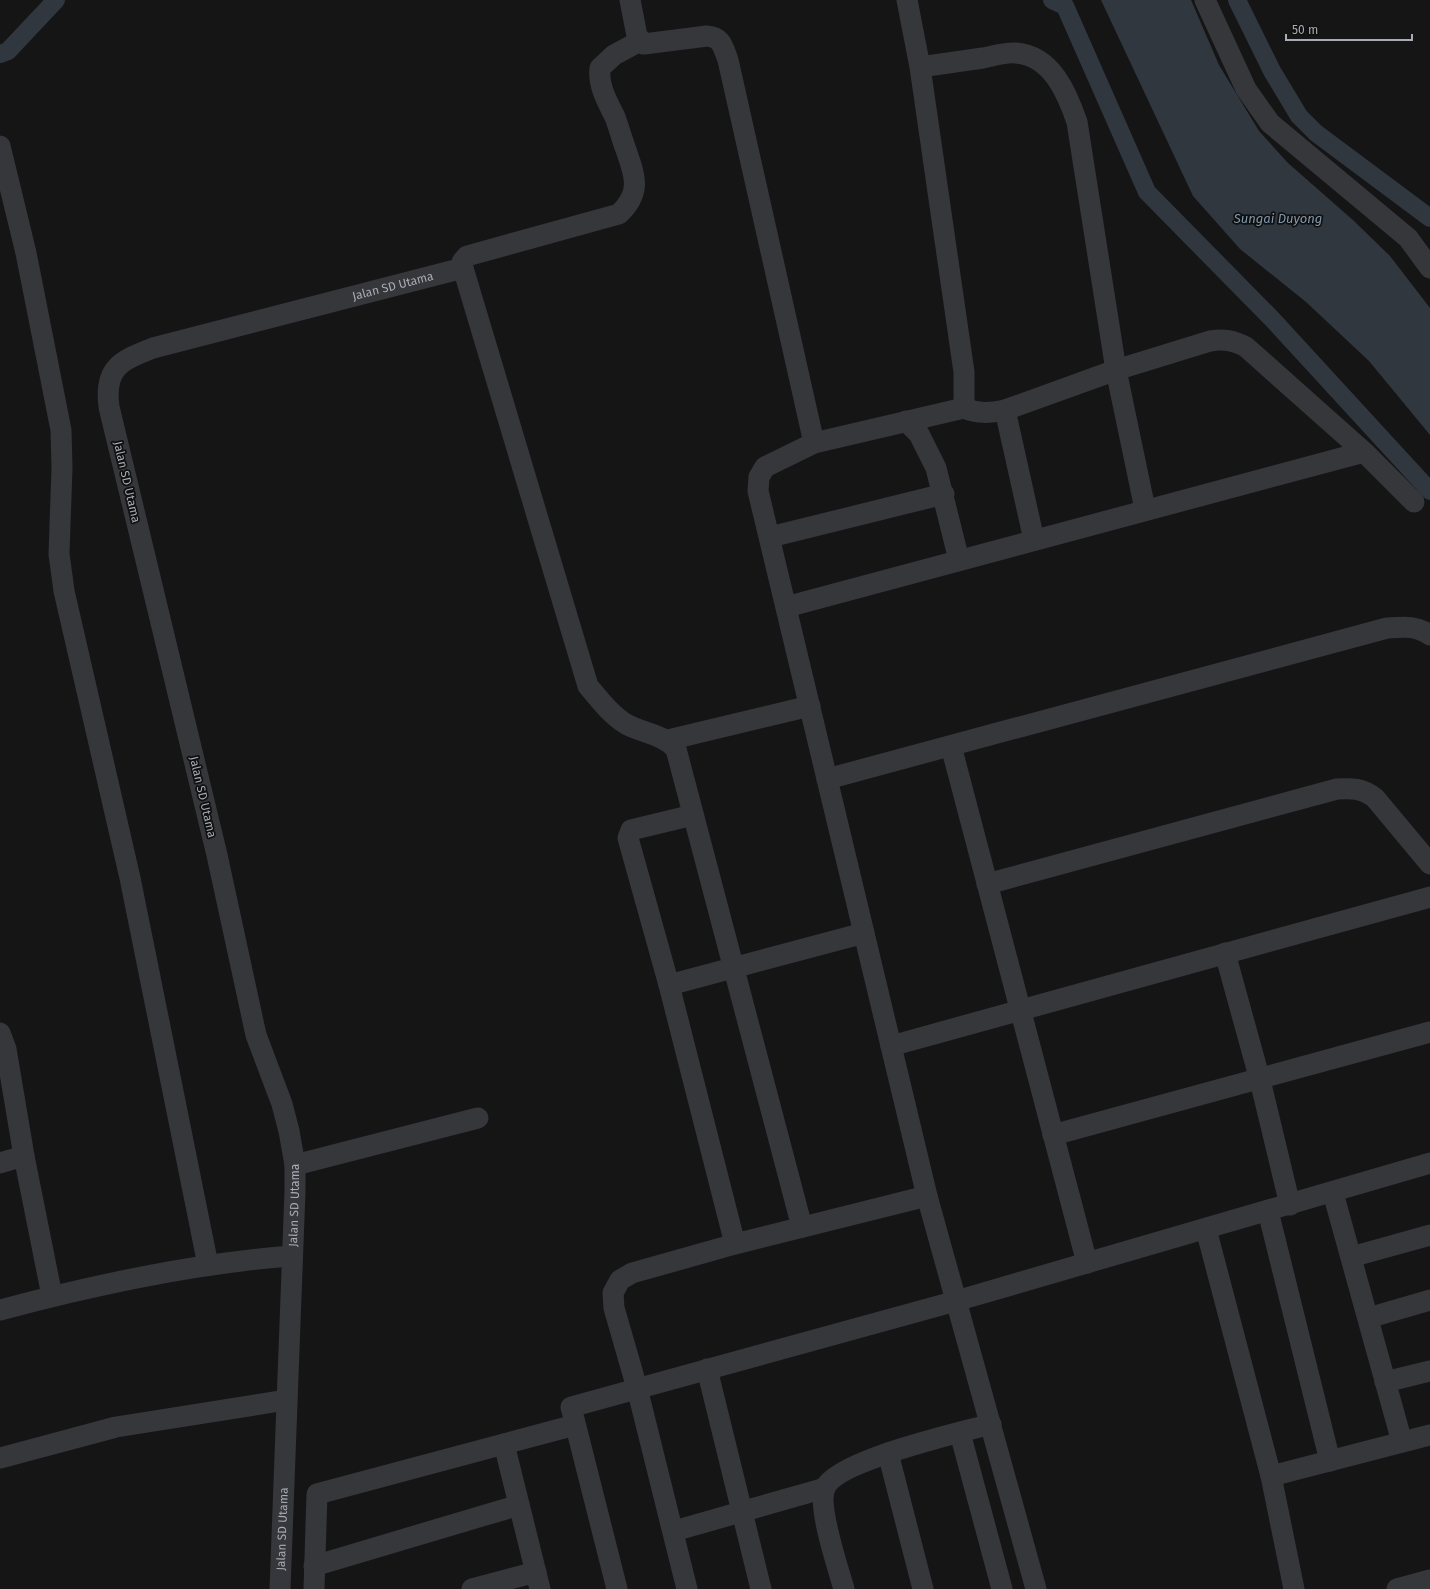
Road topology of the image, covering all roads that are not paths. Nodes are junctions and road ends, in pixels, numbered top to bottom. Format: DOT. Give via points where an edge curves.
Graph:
graph roads {
  1 [pos="630,0"];
  2 [pos="907,0"];
  3 [pos="1205,0"];
  4 [pos="640,41"];
  5 [pos="920,67"];
  6 [pos="0,146"];
  7 [pos="462,268"];
  8 [pos="1430,268"];
  9 [pos="1116,370"];
  10 [pos="964,408"];
  11 [pos="1005,410"];
  12 [pos="906,421"];
  13 [pos="814,443"];
  14 [pos="1364,452"];
  15 [pos="944,494"];
  16 [pos="1414,502"];
  17 [pos="1145,510"];
  18 [pos="770,537"];
  19 [pos="1034,540"];
  20 [pos="959,560"];
  21 [pos="786,607"];
  22 [pos="1430,635"];
  23 [pos="810,706"];
  24 [pos="668,740"];
  25 [pos="951,746"];
  26 [pos="827,779"];
  27 [pos="693,815"];
  28 [pos="1430,864"];
  29 [pos="987,884"];
  30 [pos="1430,897"];
  31 [pos="864,934"];
  32 [pos="1225,953"];
  33 [pos="734,969"];
  34 [pos="669,985"];
  35 [pos="1020,1010"];
  36 [pos="1430,1032"];
  37 [pos="0,1033"];
  38 [pos="891,1046"];
  39 [pos="1260,1080"];
  40 [pos="478,1118"];
  41 [pos="1053,1135"];
  42 [pos="24,1156"];
  43 [pos="0,1163"];
  44 [pos="1430,1163"];
  45 [pos="295,1165"];
  46 [pos="1333,1193"];
  47 [pos="927,1196"];
  48 [pos="1290,1205"];
  49 [pos="1268,1211"];
  50 [pos="802,1227"];
  51 [pos="1206,1229"];
  52 [pos="1430,1235"];
  53 [pos="735,1244"];
  54 [pos="292,1256"];
  55 [pos="1351,1257"];
  56 [pos="1087,1263"];
  57 [pos="208,1265"];
  58 [pos="52,1296"];
  59 [pos="1430,1300"];
  60 [pos="956,1301"];
  61 [pos="0,1310"];
  62 [pos="1368,1318"];
  63 [pos="707,1369"];
  64 [pos="1430,1370"];
  65 [pos="1385,1382"];
  66 [pos="637,1388"];
  67 [pos="286,1400"];
  68 [pos="573,1416"];
  69 [pos="991,1424"];
  70 [pos="960,1433"];
  71 [pos="1430,1435"];
  72 [pos="1402,1442"];
  73 [pos="504,1444"];
  74 [pos="888,1453"];
  75 [pos="0,1458"];
  76 [pos="1330,1461"];
  77 [pos="1270,1476"];
  78 [pos="825,1488"];
  79 [pos="519,1505"];
  80 [pos="742,1512"];
  81 [pos="674,1531"];
  82 [pos="314,1566"];
  83 [pos="1430,1580"];
  84 [pos="538,1581"];
  85 [pos="280,1589"];
  86 [pos="314,1589"];
  87 [pos="472,1589"];
  88 [pos="617,1589"];
  89 [pos="687,1589"];
  90 [pos="761,1589"];
  91 [pos="844,1589"];
  92 [pos="923,1589"];
  93 [pos="1002,1589"];
  94 [pos="1036,1589"];
  95 [pos="1294,1589"];
  96 [pos="1397,1589"];
  1 -- 4 [label="street"];
  2 -- 5 [label="street"];
  3 -- 8 [label="street" via="1246,89 1270,123 1408,238"];
  4 -- 7 [label="street" via="614,56 600,68 599,78 635,178 634,191 628,204 618,214 467,256 462,262"];
  4 -- 13 [label="street" via="651,44 707,36 715,36 720,40 730,67"];
  5 -- 9 [label="street" via="1016,53 1034,58 1048,67 1061,84 1077,122"];
  5 -- 10 [label="street" via="964,372"];
  6 -- 57 [label="street" via="26,253 61,430 59,554 64,591 130,878"];
  7 -- 24 [label="street" via="588,686 603,704 626,723"];
  7 -- 45 [label="street, Jalan SD Utama" via="153,348 120,363 111,376 107,390 217,855 256,1035 282,1104"];
  9 -- 11 [label="street"];
  9 -- 14 [label="street" via="1210,341 1235,341 1246,347"];
  9 -- 17 [label="street"];
  10 -- 11 [label="street" via="975,413"];
  10 -- 12 [label="street"];
  11 -- 19 [label="street"];
  12 -- 13 [label="street"];
  12 -- 15 [label="street" via="919,434 929,451"];
  13 -- 18 [label="street" via="765,467 759,477 758,491"];
  14 -- 16 [label="street"];
  14 -- 17 [label="street"];
  15 -- 18 [label="street"];
  15 -- 20 [label="street"];
  17 -- 19 [label="street"];
  18 -- 21 [label="street"];
  19 -- 20 [label="street"];
  20 -- 21 [label="street"];
  21 -- 23 [label="street"];
  22 -- 25 [label="street" via="1417,628 1387,628"];
  23 -- 24 [label="street"];
  23 -- 26 [label="street"];
  24 -- 27 [label="street" via="676,748"];
  25 -- 26 [label="street"];
  25 -- 29 [label="street"];
  26 -- 31 [label="street"];
  27 -- 33 [label="street"];
  27 -- 34 [label="street" via="632,830 628,838"];
  28 -- 29 [label="street" via="1375,798 1366,791 1353,788 1337,789"];
  29 -- 35 [label="street"];
  30 -- 32 [label="street"];
  31 -- 33 [label="street"];
  31 -- 38 [label="street"];
  32 -- 35 [label="street"];
  32 -- 39 [label="street"];
  33 -- 34 [label="street"];
  33 -- 50 [label="street"];
  34 -- 53 [label="street"];
  35 -- 38 [label="street"];
  35 -- 41 [label="street"];
  36 -- 39 [label="street"];
  37 -- 42 [label="street" via="6,1049"];
  38 -- 47 [label="street"];
  39 -- 41 [label="street"];
  39 -- 48 [label="street"];
  40 -- 45 [label="street"];
  41 -- 56 [label="street"];
  42 -- 43 [label="street"];
  42 -- 58 [label="street"];
  44 -- 46 [label="street"];
  45 -- 54 [label="street, Jalan SD Utama"];
  46 -- 48 [label="street"];
  46 -- 55 [label="street"];
  47 -- 50 [label="street"];
  47 -- 60 [label="street"];
  48 -- 49 [label="street"];
  49 -- 51 [label="street"];
  49 -- 76 [label="street"];
  50 -- 53 [label="street"];
  51 -- 56 [label="street"];
  51 -- 77 [label="street"];
  52 -- 55 [label="street"];
  53 -- 66 [label="street" via="632,1273 620,1280 613,1293 614,1308"];
  54 -- 57 [label="street"];
  54 -- 67 [label="street, Jalan SD Utama"];
  55 -- 62 [label="street"];
  56 -- 60 [label="street"];
  57 -- 58 [label="street"];
  58 -- 61 [label="street"];
  59 -- 62 [label="street"];
  60 -- 63 [label="street"];
  60 -- 69 [label="street"];
  62 -- 65 [label="street"];
  63 -- 66 [label="street"];
  63 -- 80 [label="street"];
  64 -- 65 [label="street"];
  65 -- 72 [label="street"];
  66 -- 68 [label="street"];
  66 -- 81 [label="street"];
  67 -- 75 [label="street" via="116,1427"];
  67 -- 85 [label="street, Jalan SD Utama"];
  68 -- 73 [label="street"];
  68 -- 88 [label="street"];
  69 -- 70 [label="street"];
  69 -- 94 [label="street"];
  70 -- 74 [label="street"];
  70 -- 93 [label="street"];
  71 -- 72 [label="street"];
  72 -- 76 [label="street"];
  73 -- 79 [label="street"];
  73 -- 82 [label="street" via="317,1494"];
  74 -- 78 [label="street" via="852,1466 836,1476"];
  74 -- 92 [label="street"];
  76 -- 77 [label="street"];
  77 -- 95 [label="street"];
  78 -- 80 [label="street"];
  78 -- 91 [label="street" via="822,1505"];
  79 -- 82 [label="street"];
  79 -- 84 [label="street"];
  80 -- 81 [label="street"];
  80 -- 90 [label="street"];
  81 -- 89 [label="street"];
  82 -- 86 [label="street"];
  83 -- 96 [label="street"];
  84 -- 87 [label="street"];
}
